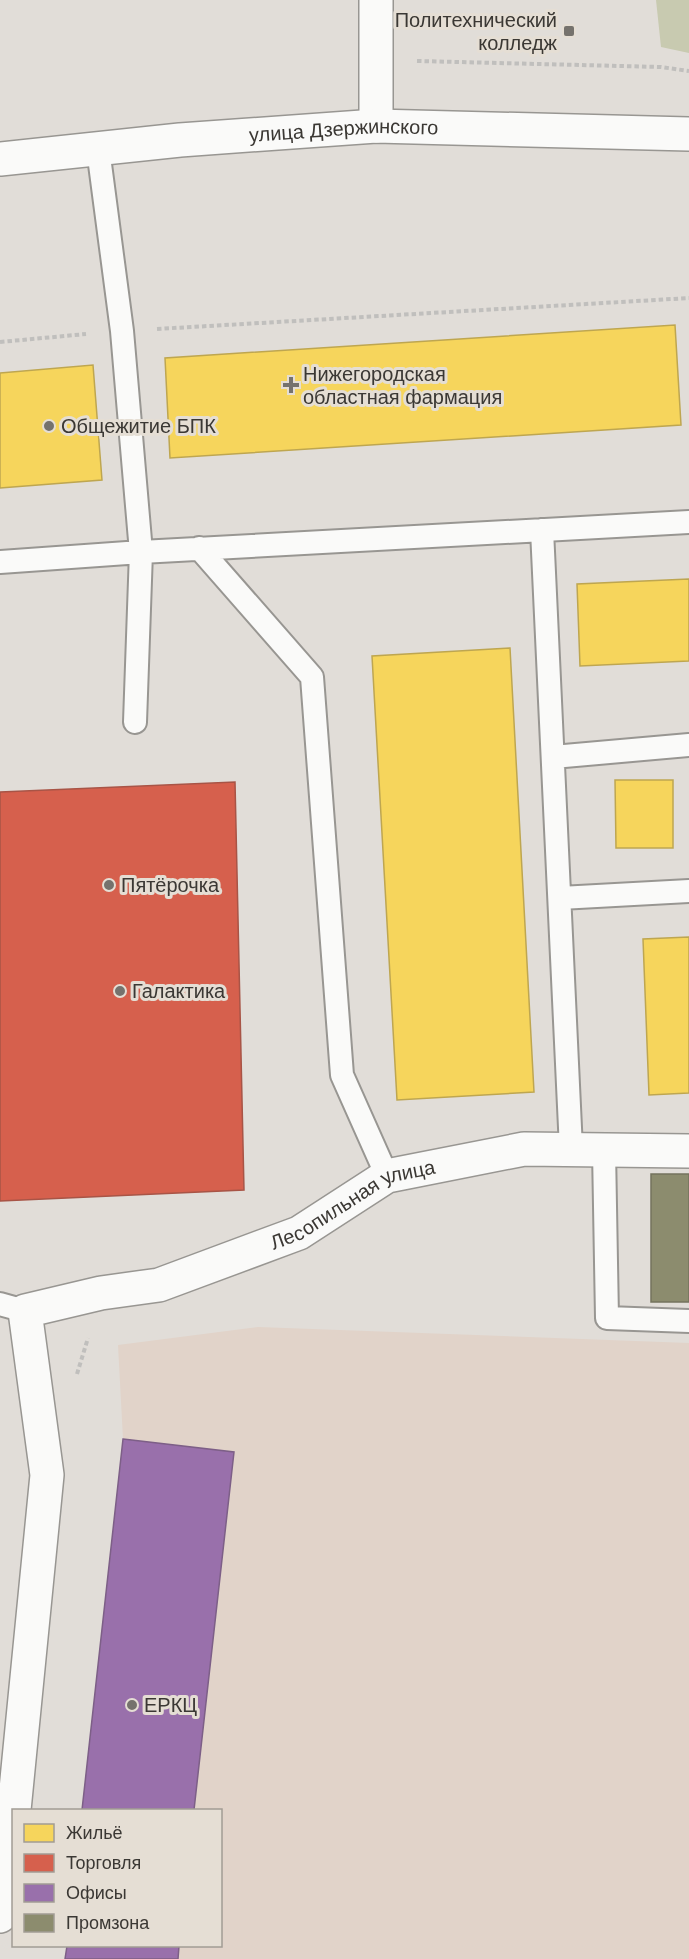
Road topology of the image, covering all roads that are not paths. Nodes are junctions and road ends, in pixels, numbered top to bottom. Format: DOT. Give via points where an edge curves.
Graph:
graph roads {
  1 [pos="376,0"];
  2 [pos="376,126"];
  3 [pos="689,134"];
  4 [pos="98,149"];
  5 [pos="0,159"];
  6 [pos="689,522"];
  7 [pos="542,530"];
  8 [pos="199,548"];
  9 [pos="141,552"];
  10 [pos="0,562"];
  11 [pos="135,722"];
  12 [pos="689,745"];
  13 [pos="552,757"];
  14 [pos="689,891"];
  15 [pos="560,898"];
  16 [pos="571,1149"];
  17 [pos="604,1150"];
  18 [pos="689,1151"];
  19 [pos="387,1176"];
  20 [pos="13,1308"];
  21 [pos="689,1321"];
  22 [pos="14,1809"];
  23 [pos="12,1832"];
  24 [pos="4,1882"];
  25 [pos="0,1916"];
  1 -- 2 [label="street"];
  2 -- 3 [label="street, улица Дзержинского"];
  2 -- 4 [label="street, улица Дзержинского"];
  4 -- 5 [label="street, улица Дзержинского"];
  4 -- 9 [label="lane" via="122,332"];
  6 -- 7 [label="lane"];
  7 -- 8 [label="lane"];
  7 -- 13 [label="lane"];
  8 -- 9 [label="lane"];
  8 -- 19 [label="lane" via="312,677 342,1075"];
  9 -- 10 [label="lane"];
  9 -- 11 [label="lane"];
  12 -- 13 [label="lane"];
  13 -- 15 [label="lane"];
  14 -- 15 [label="lane"];
  15 -- 16 [label="lane"];
  16 -- 17 [label="street, Лесопильная улица"];
  16 -- 19 [label="street, Лесопильная улица" via="524,1149"];
  17 -- 18 [label="street, Лесопильная улица"];
  17 -- 21 [label="lane" via="607,1318"];
  19 -- 20 [label="street, Лесопильная улица" via="299,1233 159,1285"];
  20 -- 22 [label="street" via="47,1475"];
  23 -- 24 [label="street"];
  24 -- 25 [label="street"];
}
